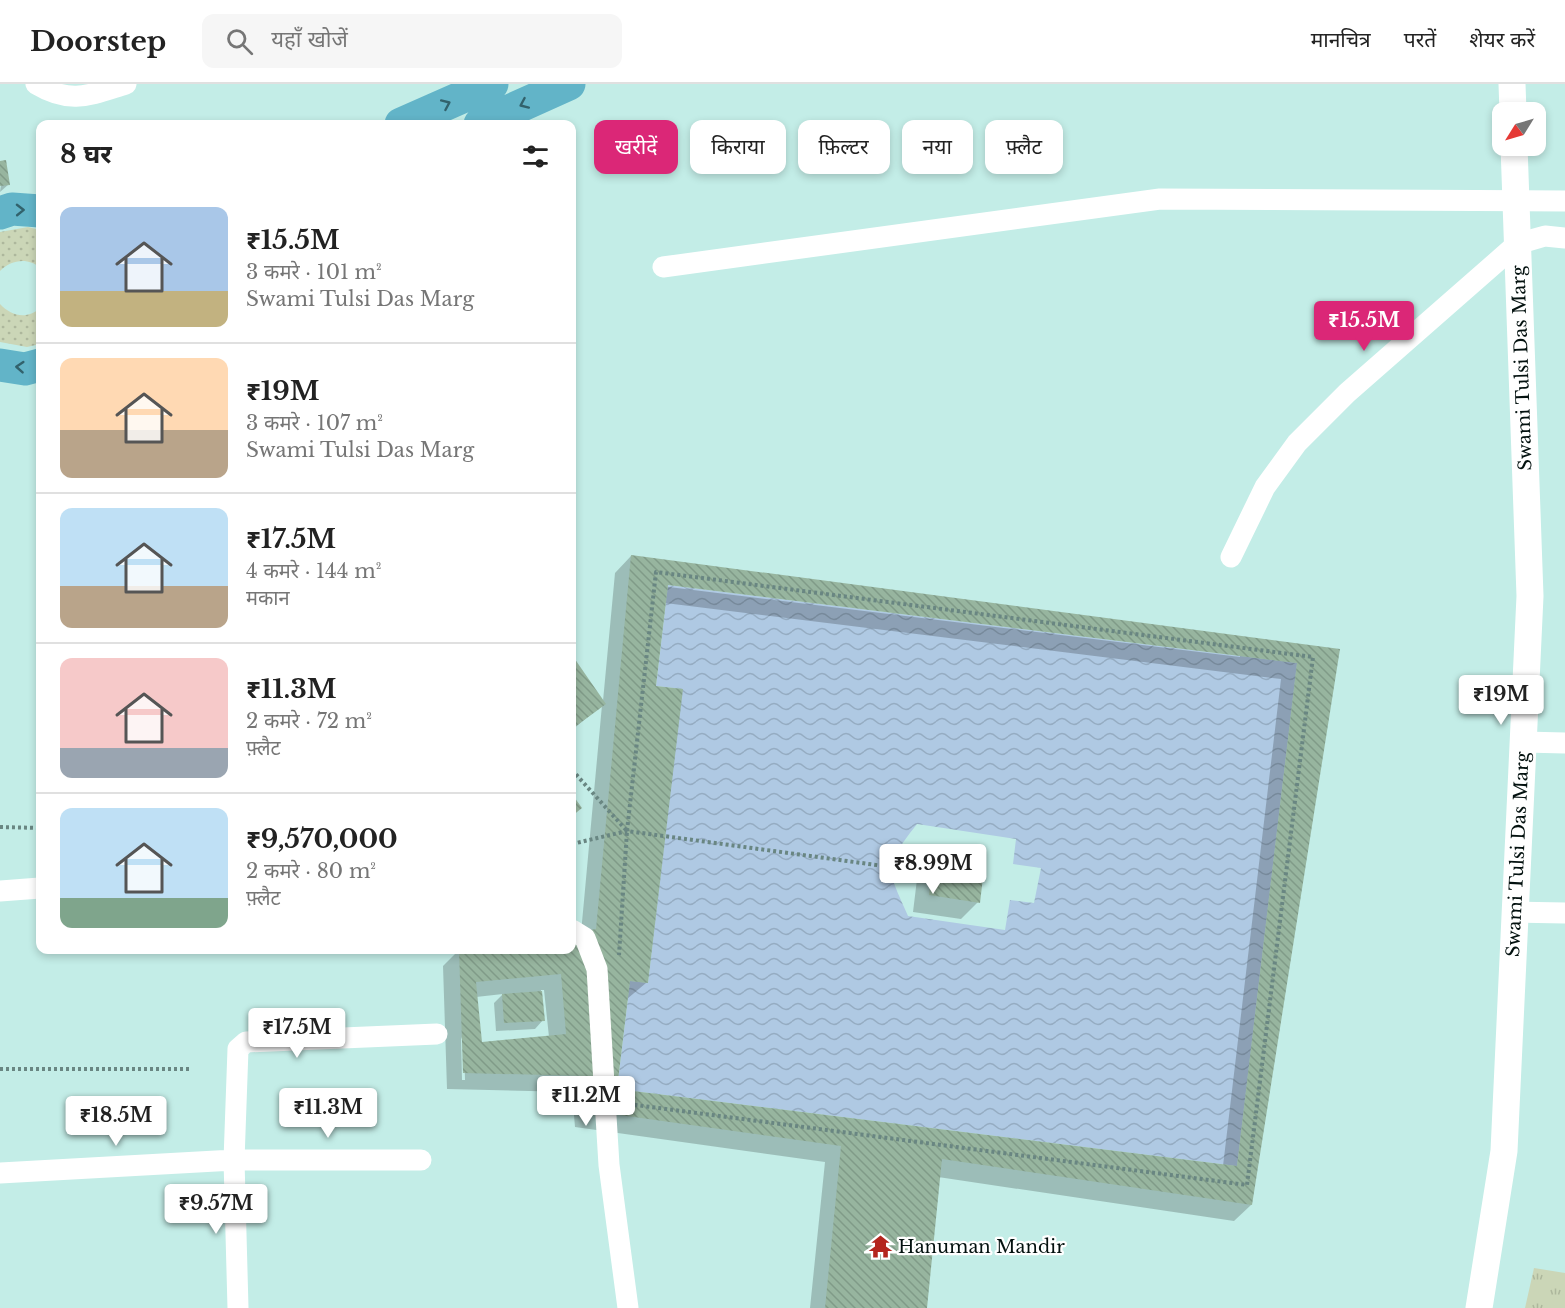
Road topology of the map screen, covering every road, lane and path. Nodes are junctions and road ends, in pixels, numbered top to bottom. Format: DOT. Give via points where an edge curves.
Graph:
graph roads {
  1 [pos="36,84"];
  2 [pos="126,84"];
  3 [pos="492,84"];
  4 [pos="569,84"];
  5 [pos="1512,84"];
  6 [pos="1513,102"];
  7 [pos="410,120"];
  8 [pos="489,120"];
  9 [pos="1514,156"];
  10 [pos="1565,201"];
  11 [pos="1516,203"];
  12 [pos="36,211"];
  13 [pos="0,213"];
  14 [pos="1565,238"];
  15 [pos="1517,244"];
  16 [pos="663,267"];
  17 [pos="0,364"];
  18 [pos="36,367"];
  19 [pos="1231,557"];
  20 [pos="1523,741"];
  21 [pos="1565,742"];
  22 [pos="576,774"];
  23 [pos="0,827"];
  24 [pos="36,828"];
  25 [pos="627,831"];
  26 [pos="576,843"];
  27 [pos="891,867"];
  28 [pos="36,888"];
  29 [pos="0,891"];
  30 [pos="1515,912"];
  31 [pos="1565,913"];
  32 [pos="576,932"];
  33 [pos="619,960"];
  34 [pos="437,1034"];
  35 [pos="0,1069"];
  36 [pos="191,1069"];
  37 [pos="621,1103"];
  38 [pos="234,1160"];
  39 [pos="422,1160"];
  40 [pos="0,1173"];
  41 [pos="238,1308"];
  42 [pos="628,1308"];
  43 [pos="1479,1308"];
  1 -- 2 [label="street" via="52,94 86,97"];
  7 -- 3 [label="highway, one-way"];
  4 -- 8 [label="highway, one-way"];
  5 -- 6 [label="street"];
  9 -- 11 [label="street, Swami Tulsi Das Marg"];
  10 -- 11 [label="street"];
  11 -- 15 [label="street, Swami Tulsi Das Marg"];
  11 -- 16 [label="street" via="1160,199"];
  13 -- 12 [label="highway, one-way" via="12,209"];
  14 -- 15 [label="street" via="1545,237"];
  15 -- 19 [label="street" via="1297,442 1265,487"];
  15 -- 20 [label="street, Swami Tulsi Das Marg" via="1530,596"];
  18 -- 17 [label="highway, one-way" via="25,369"];
  20 -- 21 [label="street"];
  20 -- 30 [label="street, Swami Tulsi Das Marg"];
  22 -- 25 [label="path"];
  23 -- 24 [label="path"];
  25 -- 26 [label="path"];
  25 -- 27 [label="path"];
  25 -- 33 [label="path"];
  25 -- 37 [label="path" via="656,572 1313,657 1247,1185"];
  28 -- 29 [label="street"];
  30 -- 31 [label="street"];
  30 -- 43 [label="street, Swami Tulsi Das Marg" via="1504,1151"];
  32 -- 42 [label="street" via="585,938 597,969 609,1165"];
  34 -- 38 [label="street" via="246,1042 238,1049 237,1057"];
  35 -- 36 [label="path"];
  38 -- 39 [label="street"];
  38 -- 40 [label="street"];
  38 -- 41 [label="street"];
}
